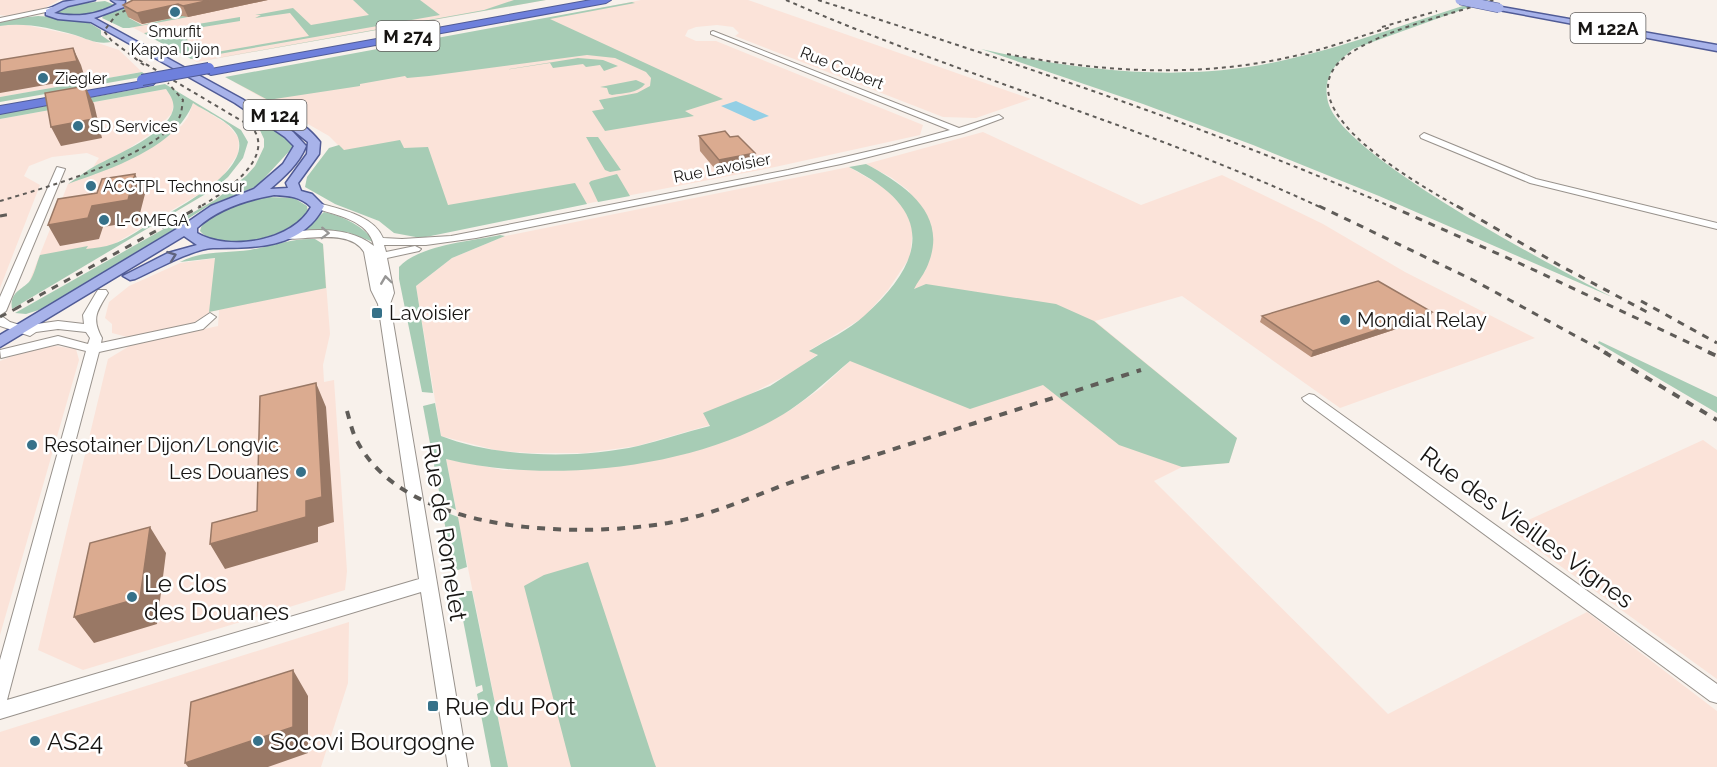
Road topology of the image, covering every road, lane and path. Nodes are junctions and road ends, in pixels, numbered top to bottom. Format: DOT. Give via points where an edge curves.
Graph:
graph roads {
  1 [pos="91,0"];
  2 [pos="587,0"];
  3 [pos="606,0"];
  4 [pos="1460,0"];
  5 [pos="1473,0"];
  6 [pos="122,1"];
  7 [pos="69,2"];
  8 [pos="1502,7"];
  9 [pos="52,12"];
  10 [pos="104,12"];
  11 [pos="77,17"];
  12 [pos="0,20"];
  13 [pos="712,33"];
  14 [pos="1717,47"];
  15 [pos="210,70"];
  16 [pos="0,108"];
  17 [pos="999,118"];
  18 [pos="960,131"];
  19 [pos="1424,136"];
  20 [pos="60,169"];
  21 [pos="296,194"];
  22 [pos="249,196"];
  23 [pos="318,206"];
  24 [pos="1717,226"];
  25 [pos="190,227"];
  26 [pos="282,236"];
  27 [pos="449,238"];
  28 [pos="380,242"];
  29 [pos="366,245"];
  30 [pos="210,246"];
  31 [pos="382,256"];
  32 [pos="102,293"];
  33 [pos="384,304"];
  34 [pos="0,311"];
  35 [pos="210,317"];
  36 [pos="0,319"];
  37 [pos="91,329"];
  38 [pos="35,330"];
  39 [pos="58,340"];
  40 [pos="93,349"];
  41 [pos="0,350"];
  42 [pos="1309,398"];
  43 [pos="428,583"];
  44 [pos="0,695"];
  45 [pos="1717,695"];
  46 [pos="0,711"];
  47 [pos="458,767"];
  1 -- 7 [label="main road"];
  2 -- 15 [label="highway, M 274"];
  3 -- 15 [label="highway, M 274"];
  4 -- 8 [label="main road, M 122A, bridge"];
  5 -- 8 [label="main road, M 122A, bridge"];
  6 -- 10 [label="main road" via="118,7"];
  7 -- 9 [label="main road"];
  8 -- 14 [label="main road, M 122A"];
  9 -- 11 [label="main road"];
  9 -- 12 [label="street"];
  10 -- 11 [label="main road"];
  10 -- 21 [label="main road, M 124" via="99,18 309,136 314,142 313,154 292,183"];
  11 -- 22 [label="main road, M 124" via="93,20 265,117 295,139 299,151 264,187"];
  13 -- 18 [label="street, Rue Colbert"];
  15 -- 16 [label="highway, M 274, bridge"];
  17 -- 18 [label="street, Rue Lavoisier"];
  18 -- 27 [label="street, Rue Lavoisier" via="878,154"];
  19 -- 24 [label="street" via="1533,180"];
  20 -- 34 [label="street"];
  21 -- 22 [label="main road"];
  21 -- 23 [label="main road" via="315,200"];
  22 -- 25 [label="main road" via="211,209"];
  23 -- 26 [label="main road" via="310,221"];
  23 -- 28 [label="street" via="355,218 374,231"];
  25 -- 30 [label="main road" via="196,242"];
  25 -- 38 [label="main road"];
  26 -- 29 [label="street, one-way" via="333,233"];
  26 -- 30 [label="main road" via="244,245"];
  27 -- 28 [label="street, Rue Lavoisier" via="402,244"];
  27 -- 31 [label="street, Rue Lavoisier"];
  28 -- 31 [label="street, Rue de Romelet"];
  29 -- 31 [label="street"];
  29 -- 33 [label="street, Rue de Romelet" via="378,296"];
  32 -- 30 [label="main road, one-way" via="154,263"];
  33 -- 31 [label="street, Rue de Romelet, one-way" via="388,293"];
  32 -- 37 [label="street" via="89,315"];
  32 -- 38 [label="main road"];
  33 -- 43 [label="street, Rue de Romelet"];
  35 -- 40 [label="street" via="199,326"];
  36 -- 38 [label="street" via="6,325"];
  37 -- 38 [label="street" via="68,325"];
  37 -- 40 [label="street" via="96,338"];
  38 -- 39 [label="street"];
  38 -- 41 [label="main road"];
  39 -- 40 [label="street"];
  39 -- 41 [label="street"];
  40 -- 44 [label="street"];
  42 -- 45 [label="street, Rue des Vieilles Vignes"];
  43 -- 46 [label="street"];
  43 -- 47 [label="street, Rue de Romelet"];
}
